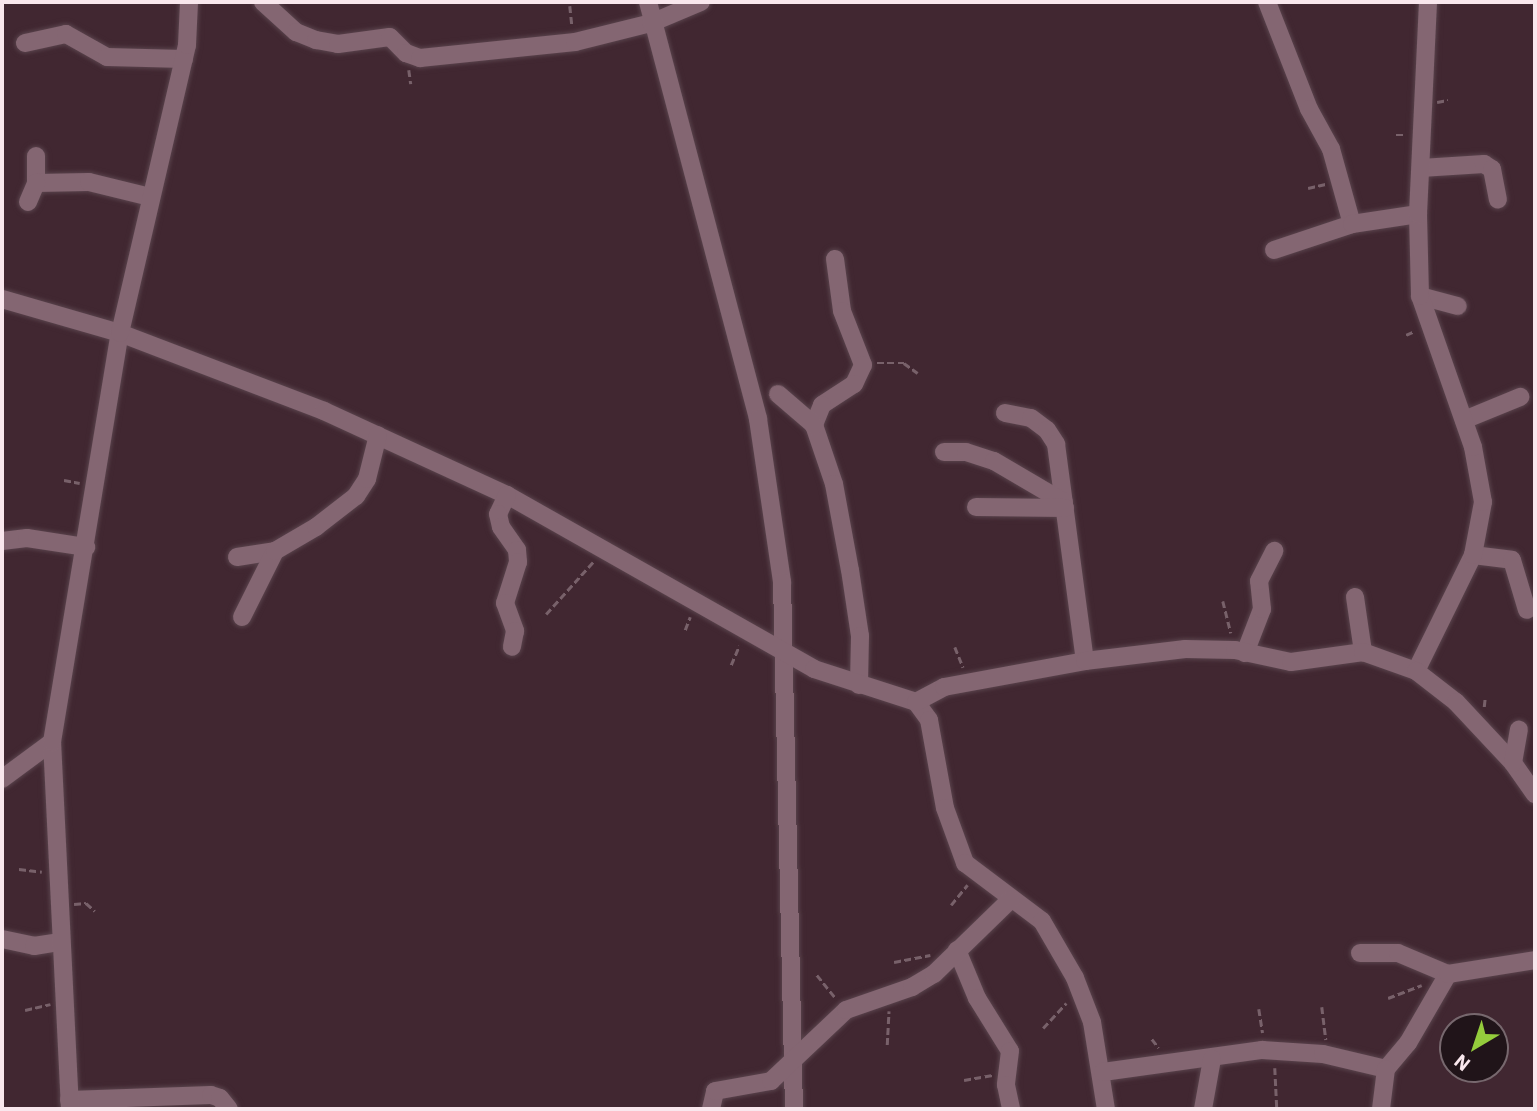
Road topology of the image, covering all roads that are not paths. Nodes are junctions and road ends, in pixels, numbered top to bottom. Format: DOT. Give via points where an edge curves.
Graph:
graph roads {
  1 [pos="189,2"];
  2 [pos="263,2"];
  3 [pos="648,2"];
  4 [pos="701,2"];
  5 [pos="1267,2"];
  6 [pos="1428,2"];
  7 [pos="651,23"];
  8 [pos="24,43"];
  9 [pos="184,59"];
  10 [pos="36,156"];
  11 [pos="1421,168"];
  12 [pos="36,183"];
  13 [pos="150,197"];
  14 [pos="1498,199"];
  15 [pos="28,202"];
  16 [pos="1418,215"];
  17 [pos="1352,224"];
  18 [pos="1274,250"];
  19 [pos="835,260"];
  20 [pos="1420,296"];
  21 [pos="2,299"];
  22 [pos="1458,306"];
  23 [pos="120,333"];
  24 [pos="778,394"];
  25 [pos="1520,397"];
  26 [pos="1005,413"];
  27 [pos="1464,420"];
  28 [pos="814,425"];
  29 [pos="377,435"];
  30 [pos="944,452"];
  31 [pos="507,495"];
  32 [pos="1065,505"];
  33 [pos="976,507"];
  34 [pos="2,541"];
  35 [pos="86,547"];
  36 [pos="275,551"];
  37 [pos="1274,551"];
  38 [pos="1473,555"];
  39 [pos="237,557"];
  40 [pos="1354,597"];
  41 [pos="1527,610"];
  42 [pos="242,617"];
  43 [pos="512,647"];
  44 [pos="1240,652"];
  45 [pos="1363,652"];
  46 [pos="787,655"];
  47 [pos="1085,661"];
  48 [pos="1416,671"];
  49 [pos="859,685"];
  50 [pos="916,702"];
  51 [pos="1519,730"];
  52 [pos="52,742"];
  53 [pos="1513,763"];
  54 [pos="2,779"];
  55 [pos="1535,794"];
  56 [pos="1010,900"];
  57 [pos="2,939"];
  58 [pos="60,942"];
  59 [pos="1360,953"];
  60 [pos="952,956"];
  61 [pos="1535,960"];
  62 [pos="1444,979"];
  63 [pos="1212,1059"];
  64 [pos="793,1060"];
  65 [pos="1386,1069"];
  66 [pos="1103,1072"];
  67 [pos="70,1105"];
  68 [pos="229,1109"];
  69 [pos="711,1109"];
  70 [pos="794,1109"];
  71 [pos="1011,1109"];
  72 [pos="1106,1109"];
  73 [pos="1203,1109"];
  74 [pos="1381,1109"];
  1 -- 9 [label="street"];
  2 -- 7 [label="street" via="296,32 316,40 338,44 390,37 412,57 575,42"];
  3 -- 7 [label="street"];
  4 -- 7 [label="street"];
  5 -- 17 [label="street" via="1309,110 1331,149"];
  6 -- 11 [label="street"];
  7 -- 46 [label="street" via="758,419 782,582"];
  8 -- 9 [label="street" via="66,33 107,57"];
  9 -- 13 [label="street"];
  10 -- 12 [label="street"];
  11 -- 14 [label="street" via="1484,163 1492,169"];
  11 -- 16 [label="street"];
  12 -- 13 [label="street" via="89,182"];
  12 -- 15 [label="street"];
  13 -- 23 [label="street"];
  16 -- 17 [label="street"];
  16 -- 20 [label="street"];
  17 -- 18 [label="street"];
  19 -- 28 [label="street" via="842,311 863,365 854,384 822,405"];
  20 -- 22 [label="street"];
  20 -- 27 [label="street"];
  21 -- 23 [label="street"];
  23 -- 29 [label="street"];
  23 -- 35 [label="street"];
  24 -- 28 [label="street"];
  25 -- 27 [label="street"];
  26 -- 32 [label="street" via="1031,418 1047,430 1060,461"];
  27 -- 38 [label="street" via="1483,502"];
  28 -- 49 [label="street" via="834,484 848,557 860,636"];
  29 -- 31 [label="street"];
  29 -- 36 [label="street" via="367,479 356,496"];
  30 -- 32 [label="street" via="966,452 994,461"];
  31 -- 43 [label="street" via="498,514 500,527 517,550 518,562 505,603 515,631"];
  31 -- 46 [label="street"];
  32 -- 33 [label="street"];
  32 -- 47 [label="street"];
  34 -- 35 [label="street" via="27,538"];
  35 -- 52 [label="street"];
  36 -- 39 [label="street"];
  36 -- 42 [label="street"];
  37 -- 44 [label="street" via="1259,581 1262,609"];
  38 -- 41 [label="street" via="1513,560"];
  38 -- 48 [label="street"];
  40 -- 45 [label="street"];
  44 -- 45 [label="street" via="1291,662"];
  44 -- 47 [label="street" via="1185,649"];
  45 -- 48 [label="street"];
  46 -- 49 [label="street"];
  46 -- 64 [label="street"];
  47 -- 50 [label="street" via="944,687"];
  48 -- 53 [label="street" via="1456,702"];
  49 -- 50 [label="street"];
  50 -- 56 [label="street" via="929,720 955,844 976,875"];
  51 -- 53 [label="street"];
  52 -- 54 [label="street"];
  52 -- 58 [label="street"];
  53 -- 55 [label="street"];
  56 -- 60 [label="street"];
  56 -- 66 [label="street" via="1042,922 1056,940 1082,995"];
  57 -- 58 [label="street" via="34,946"];
  58 -- 67 [label="street"];
  59 -- 62 [label="street" via="1398,953"];
  60 -- 64 [label="street" via="912,987 846,1010"];
  60 -- 71 [label="street" via="1006,1040 1011,1059 1006,1073"];
  61 -- 62 [label="street"];
  62 -- 65 [label="street" via="1408,1043"];
  63 -- 65 [label="street" via="1268,1050 1323,1054"];
  63 -- 66 [label="street"];
  63 -- 73 [label="street"];
  64 -- 69 [label="street" via="771,1081 715,1091"];
  64 -- 70 [label="street"];
  65 -- 74 [label="street"];
  66 -- 72 [label="street"];
  67 -- 68 [label="street" via="211,1095"];
}
